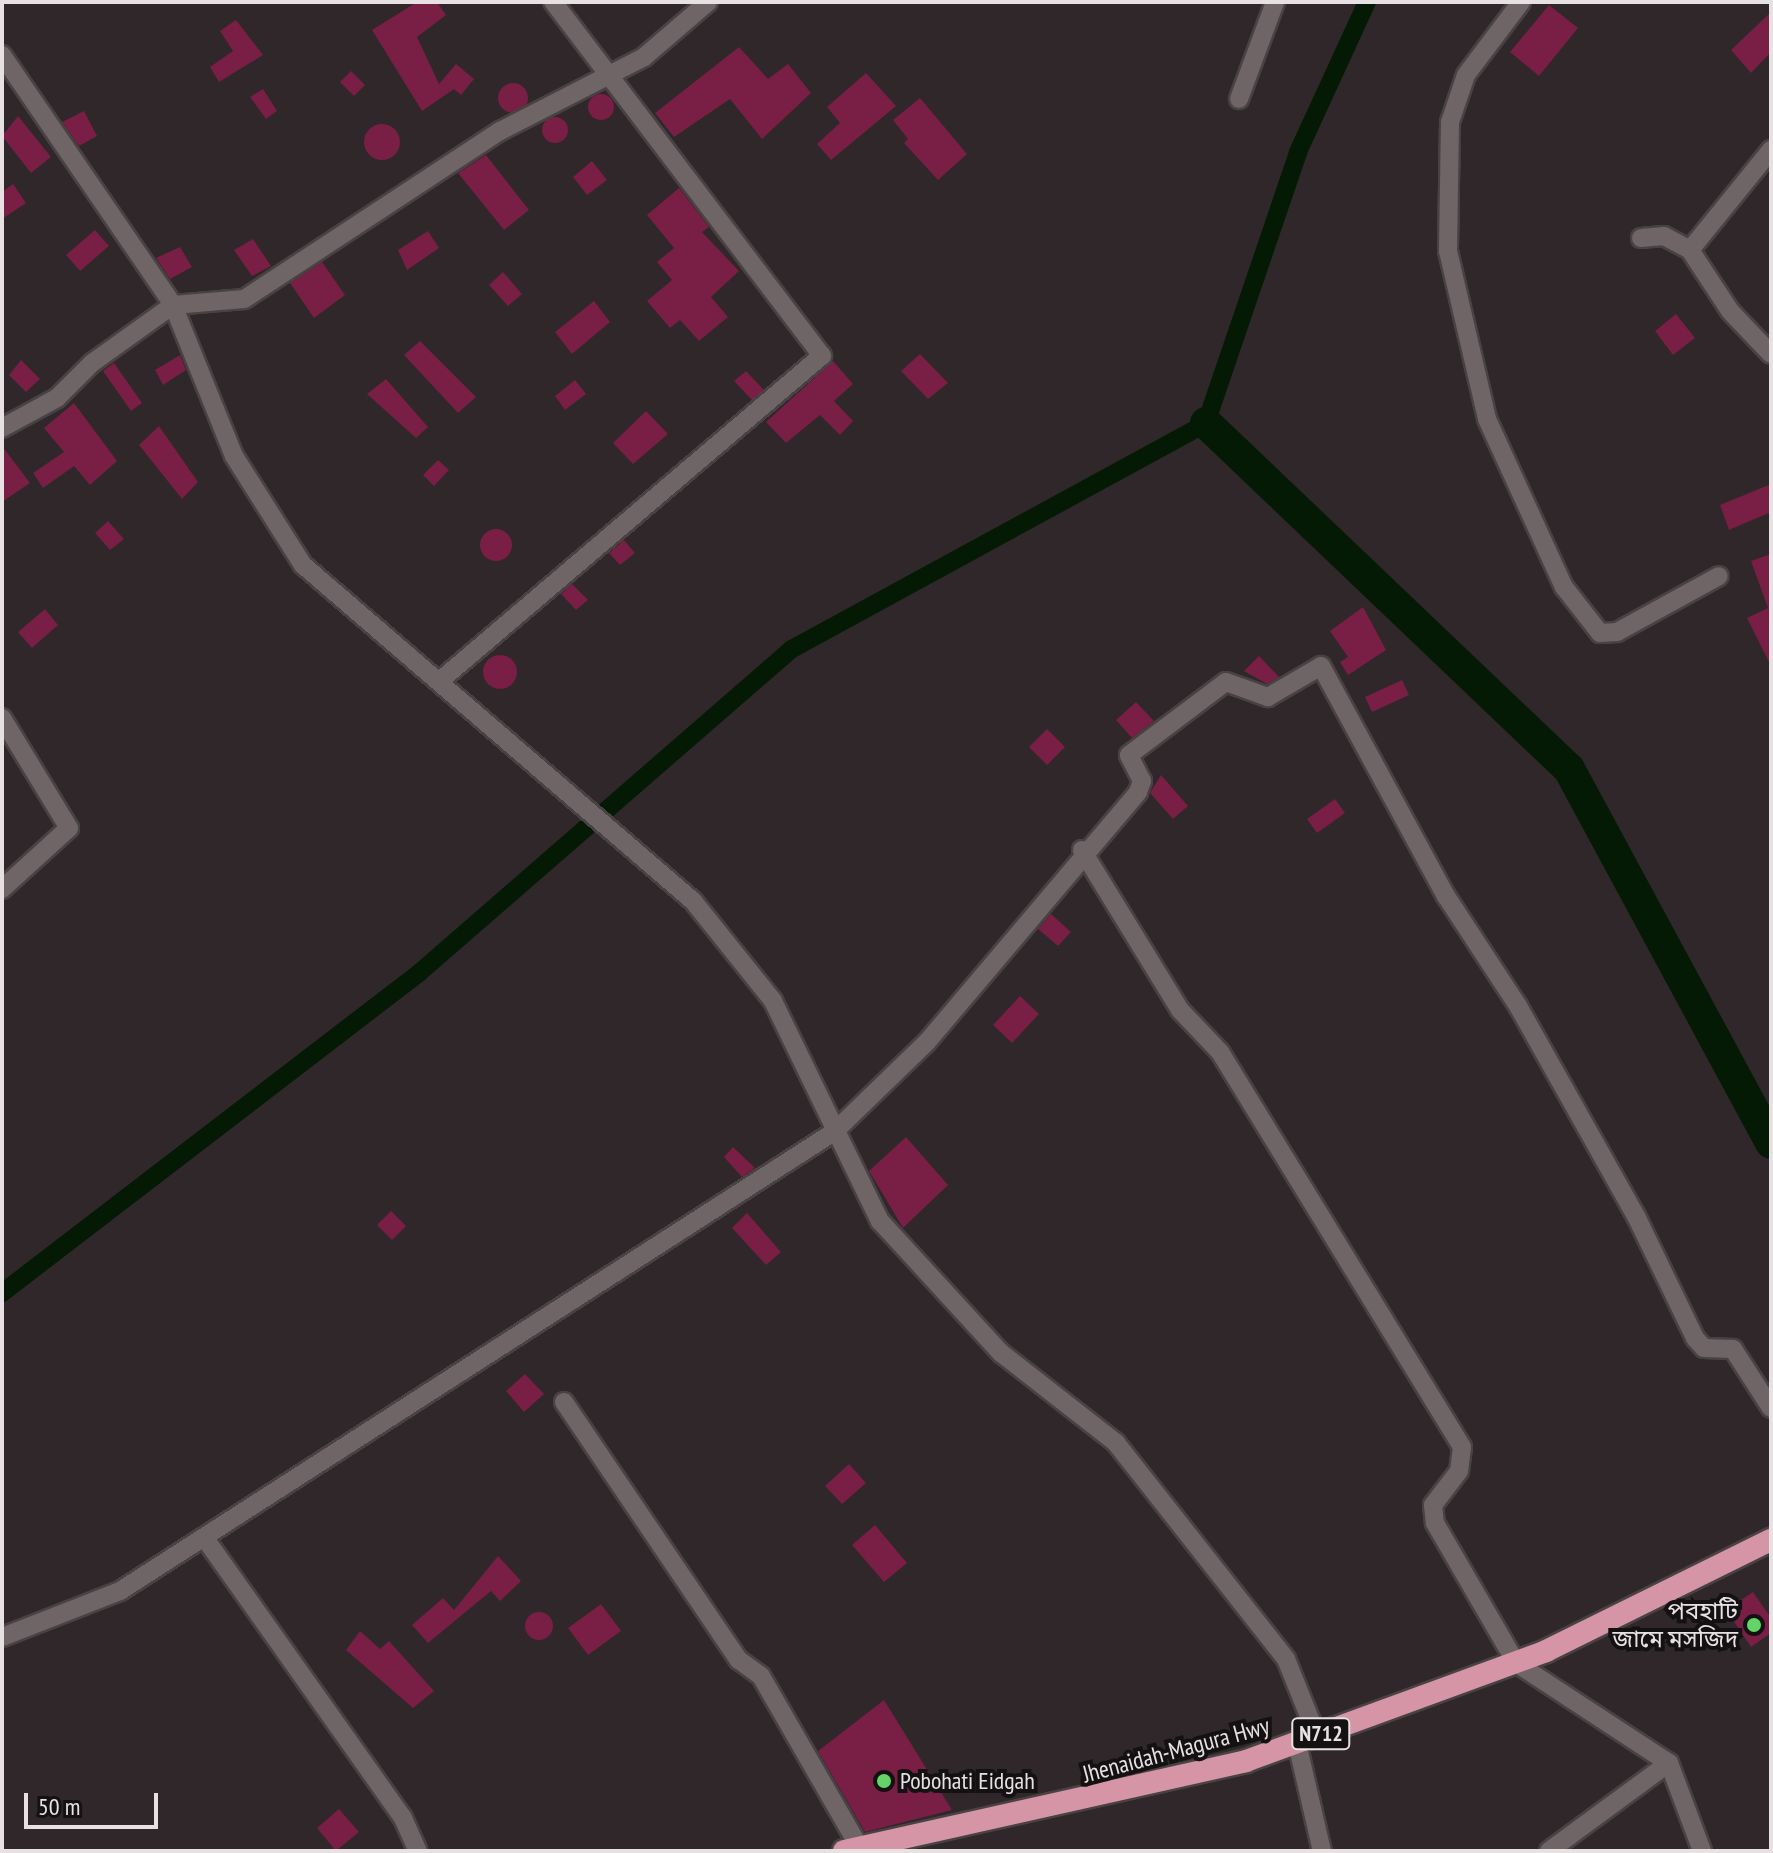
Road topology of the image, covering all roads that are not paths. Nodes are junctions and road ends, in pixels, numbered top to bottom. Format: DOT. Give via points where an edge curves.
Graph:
graph roads {
  1 [pos="553,2"];
  2 [pos="708,2"];
  3 [pos="1275,2"];
  4 [pos="1521,2"];
  5 [pos="2,55"];
  6 [pos="605,73"];
  7 [pos="1239,99"];
  8 [pos="1771,150"];
  9 [pos="1641,238"];
  10 [pos="1690,250"];
  11 [pos="173,305"];
  12 [pos="1771,354"];
  13 [pos="2,428"];
  14 [pos="1719,576"];
  15 [pos="442,679"];
  16 [pos="2,718"];
  17 [pos="1082,850"];
  18 [pos="2,889"];
  19 [pos="834,1132"];
  20 [pos="564,1402"];
  21 [pos="1771,1408"];
  22 [pos="204,1537"];
  23 [pos="1771,1540"];
  24 [pos="2,1637"];
  25 [pos="1516,1663"];
  26 [pos="1307,1739"];
  27 [pos="1669,1763"];
  28 [pos="852,1849"];
  29 [pos="418,1851"];
  30 [pos="1322,1851"];
  31 [pos="1549,1851"];
  32 [pos="1702,1851"];
  1 -- 6 [label="street"];
  2 -- 6 [label="street" via="644,57"];
  3 -- 7 [label="street"];
  4 -- 14 [label="street" via="1466,75 1450,122 1448,251 1487,419 1564,587 1600,633 1617,632"];
  5 -- 11 [label="street"];
  6 -- 11 [label="street" via="500,131 244,299"];
  6 -- 15 [label="street" via="822,356"];
  8 -- 10 [label="street"];
  9 -- 10 [label="street" via="1664,236"];
  10 -- 12 [label="street" via="1730,311"];
  11 -- 13 [label="street" via="57,398"];
  11 -- 15 [label="street" via="234,456 289,548 317,580"];
  15 -- 19 [label="street" via="693,901 773,1001"];
  16 -- 18 [label="street" via="69,828"];
  17 -- 19 [label="street" via="927,1042"];
  17 -- 21 [label="street" via="1141,786 1129,755 1226,682 1268,697 1313,667 1327,669 1446,896 1518,1006 1636,1216 1695,1338 1704,1348 1733,1349"];
  17 -- 25 [label="street" via="1180,1010 1220,1052 1462,1447 1459,1471 1433,1505 1435,1523"];
  19 -- 22 [label="street"];
  19 -- 26 [label="street" via="880,1221 1001,1353 1116,1443 1215,1564 1286,1659"];
  20 -- 28 [label="street" via="739,1660 761,1676"];
  22 -- 24 [label="street" via="120,1591"];
  22 -- 29 [label="street" via="403,1818"];
  23 -- 25 [label="highway, Jhenaidah-Magura Hwy / N712"];
  25 -- 26 [label="highway, Jhenaidah-Magura Hwy / N712"];
  25 -- 27 [label="street"];
  26 -- 28 [label="highway, Jhenaidah-Magura Hwy / N712" via="1077,1804"];
  26 -- 30 [label="street"];
  27 -- 31 [label="street"];
  27 -- 32 [label="street"];
}
